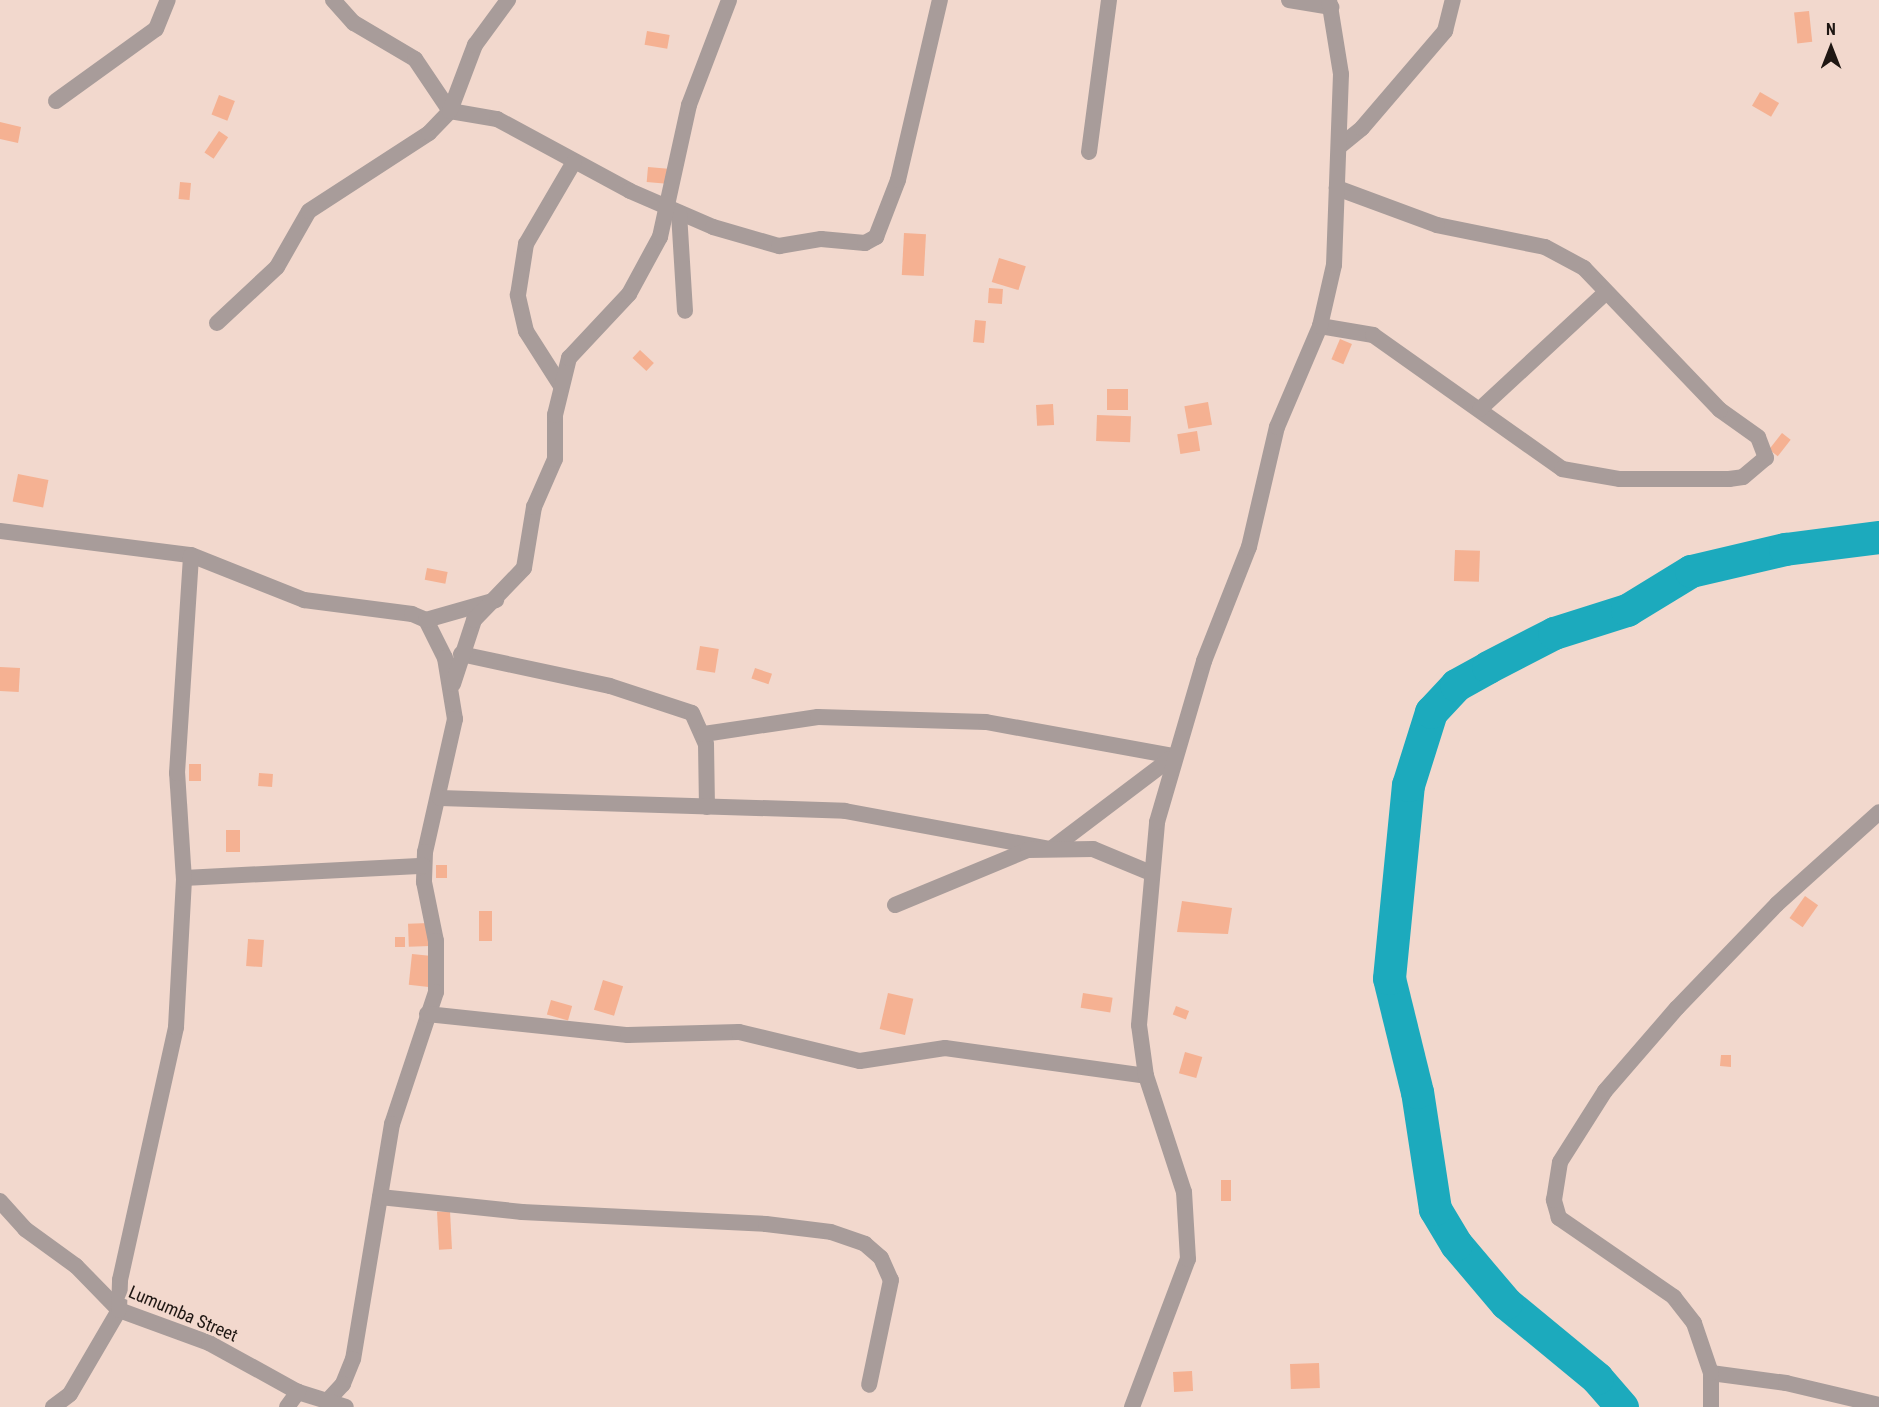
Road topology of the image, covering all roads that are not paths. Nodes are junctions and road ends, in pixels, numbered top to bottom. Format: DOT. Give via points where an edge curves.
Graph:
graph roads {
  1 [pos="168,0"];
  2 [pos="333,0"];
  3 [pos="508,0"];
  4 [pos="729,0"];
  5 [pos="940,0"];
  6 [pos="1109,0"];
  7 [pos="1289,0"];
  8 [pos="1453,0"];
  9 [pos="1330,4"];
  10 [pos="56,101"];
  11 [pos="450,111"];
  12 [pos="1340,146"];
  13 [pos="1089,152"];
  14 [pos="574,162"];
  15 [pos="1337,188"];
  16 [pos="672,209"];
  17 [pos="1604,294"];
  18 [pos="685,311"];
  19 [pos="218,323"];
  20 [pos="1320,326"];
  21 [pos="561,386"];
  22 [pos="1480,409"];
  23 [pos="0,531"];
  24 [pos="191,555"];
  25 [pos="499,600"];
  26 [pos="426,620"];
  27 [pos="462,654"];
  28 [pos="453,684"];
  29 [pos="704,734"];
  30 [pos="1174,756"];
  31 [pos="440,798"];
  32 [pos="707,807"];
  33 [pos="1879,812"];
  34 [pos="1051,849"];
  35 [pos="424,866"];
  36 [pos="1151,873"];
  37 [pos="184,878"];
  38 [pos="894,905"];
  39 [pos="427,1014"];
  40 [pos="1146,1076"];
  41 [pos="380,1197"];
  42 [pos="0,1201"];
  43 [pos="119,1310"];
  44 [pos="1711,1373"];
  45 [pos="870,1385"];
  46 [pos="298,1392"];
  47 [pos="329,1399"];
  48 [pos="1879,1405"];
  49 [pos="53,1407"];
  50 [pos="287,1407"];
  51 [pos="346,1407"];
  52 [pos="1132,1407"];
  53 [pos="1711,1407"];
  1 -- 10 [label="street" via="156,29"];
  2 -- 11 [label="street" via="354,23 415,59"];
  3 -- 11 [label="street" via="475,45"];
  4 -- 16 [label="street" via="689,105"];
  5 -- 16 [label="street" via="898,180 876,237 865,243 821,239 779,246"];
  6 -- 13 [label="street"];
  7 -- 9 [label="street"];
  8 -- 12 [label="street" via="1445,31 1362,128"];
  9 -- 12 [label="street" via="1341,74"];
  11 -- 14 [label="street" via="497,119"];
  11 -- 19 [label="street" via="429,133 309,211 277,267"];
  12 -- 15 [label="street"];
  14 -- 16 [label="street"];
  14 -- 21 [label="street" via="526,244 518,295 526,331"];
  15 -- 17 [label="street" via="1437,225 1545,247 1584,268"];
  15 -- 20 [label="street" via="1334,265"];
  16 -- 18 [label="street"];
  16 -- 21 [label="street" via="629,294 569,358"];
  17 -- 22 [label="street"];
  17 -- 22 [label="street" via="1720,410 1758,437 1766,455 1760,466 1730,479 1584,475 1545,461"];
  20 -- 22 [label="street" via="1373,335"];
  20 -- 30 [label="street" via="1277,427 1250,547"];
  21 -- 25 [label="street" via="555,459 534,507 527,557"];
  23 -- 24 [label="street"];
  24 -- 26 [label="street" via="304,600"];
  24 -- 37 [label="street" via="177,773"];
  25 -- 26 [label="street"];
  25 -- 27 [label="street" via="474,620"];
  26 -- 28 [label="street"];
  27 -- 28 [label="street"];
  27 -- 29 [label="street" via="610,686 692,713"];
  28 -- 31 [label="street" via="455,719"];
  29 -- 30 [label="street" via="818,717 986,722"];
  29 -- 32 [label="street"];
  30 -- 34 [label="street"];
  30 -- 36 [label="street"];
  31 -- 32 [label="street"];
  31 -- 35 [label="street"];
  32 -- 34 [label="street" via="845,811"];
  33 -- 44 [label="street" via="1777,904 1677,1008 1605,1091 1560,1162 1554,1200 1559,1218 1674,1297 1694,1323"];
  34 -- 36 [label="street" via="1093,849"];
  34 -- 38 [label="street" via="1005,856"];
  35 -- 37 [label="street"];
  35 -- 39 [label="street" via="437,960 436,992"];
  36 -- 40 [label="street" via="1139,1025"];
  37 -- 43 [label="street" via="176,1027 120,1280"];
  39 -- 40 [label="street" via="628,1035 739,1032 860,1061 945,1048"];
  39 -- 41 [label="street" via="402,1082"];
  40 -- 52 [label="street" via="1184,1192 1188,1259"];
  41 -- 45 [label="street" via="522,1212 766,1224 831,1232 865,1244 881,1258 891,1280"];
  41 -- 47 [label="street" via="355,1349 343,1384"];
  42 -- 43 [label="street, Lumumba Street" via="25,1229 75,1266"];
  43 -- 46 [label="street, Lumumba Street" via="209,1343"];
  43 -- 49 [label="street" via="70,1394"];
  44 -- 48 [label="street"];
  44 -- 53 [label="street"];
  46 -- 47 [label="street, Lumumba Street"];
  46 -- 50 [label="street"];
  47 -- 51 [label="street, Lumumba Street"];
}
